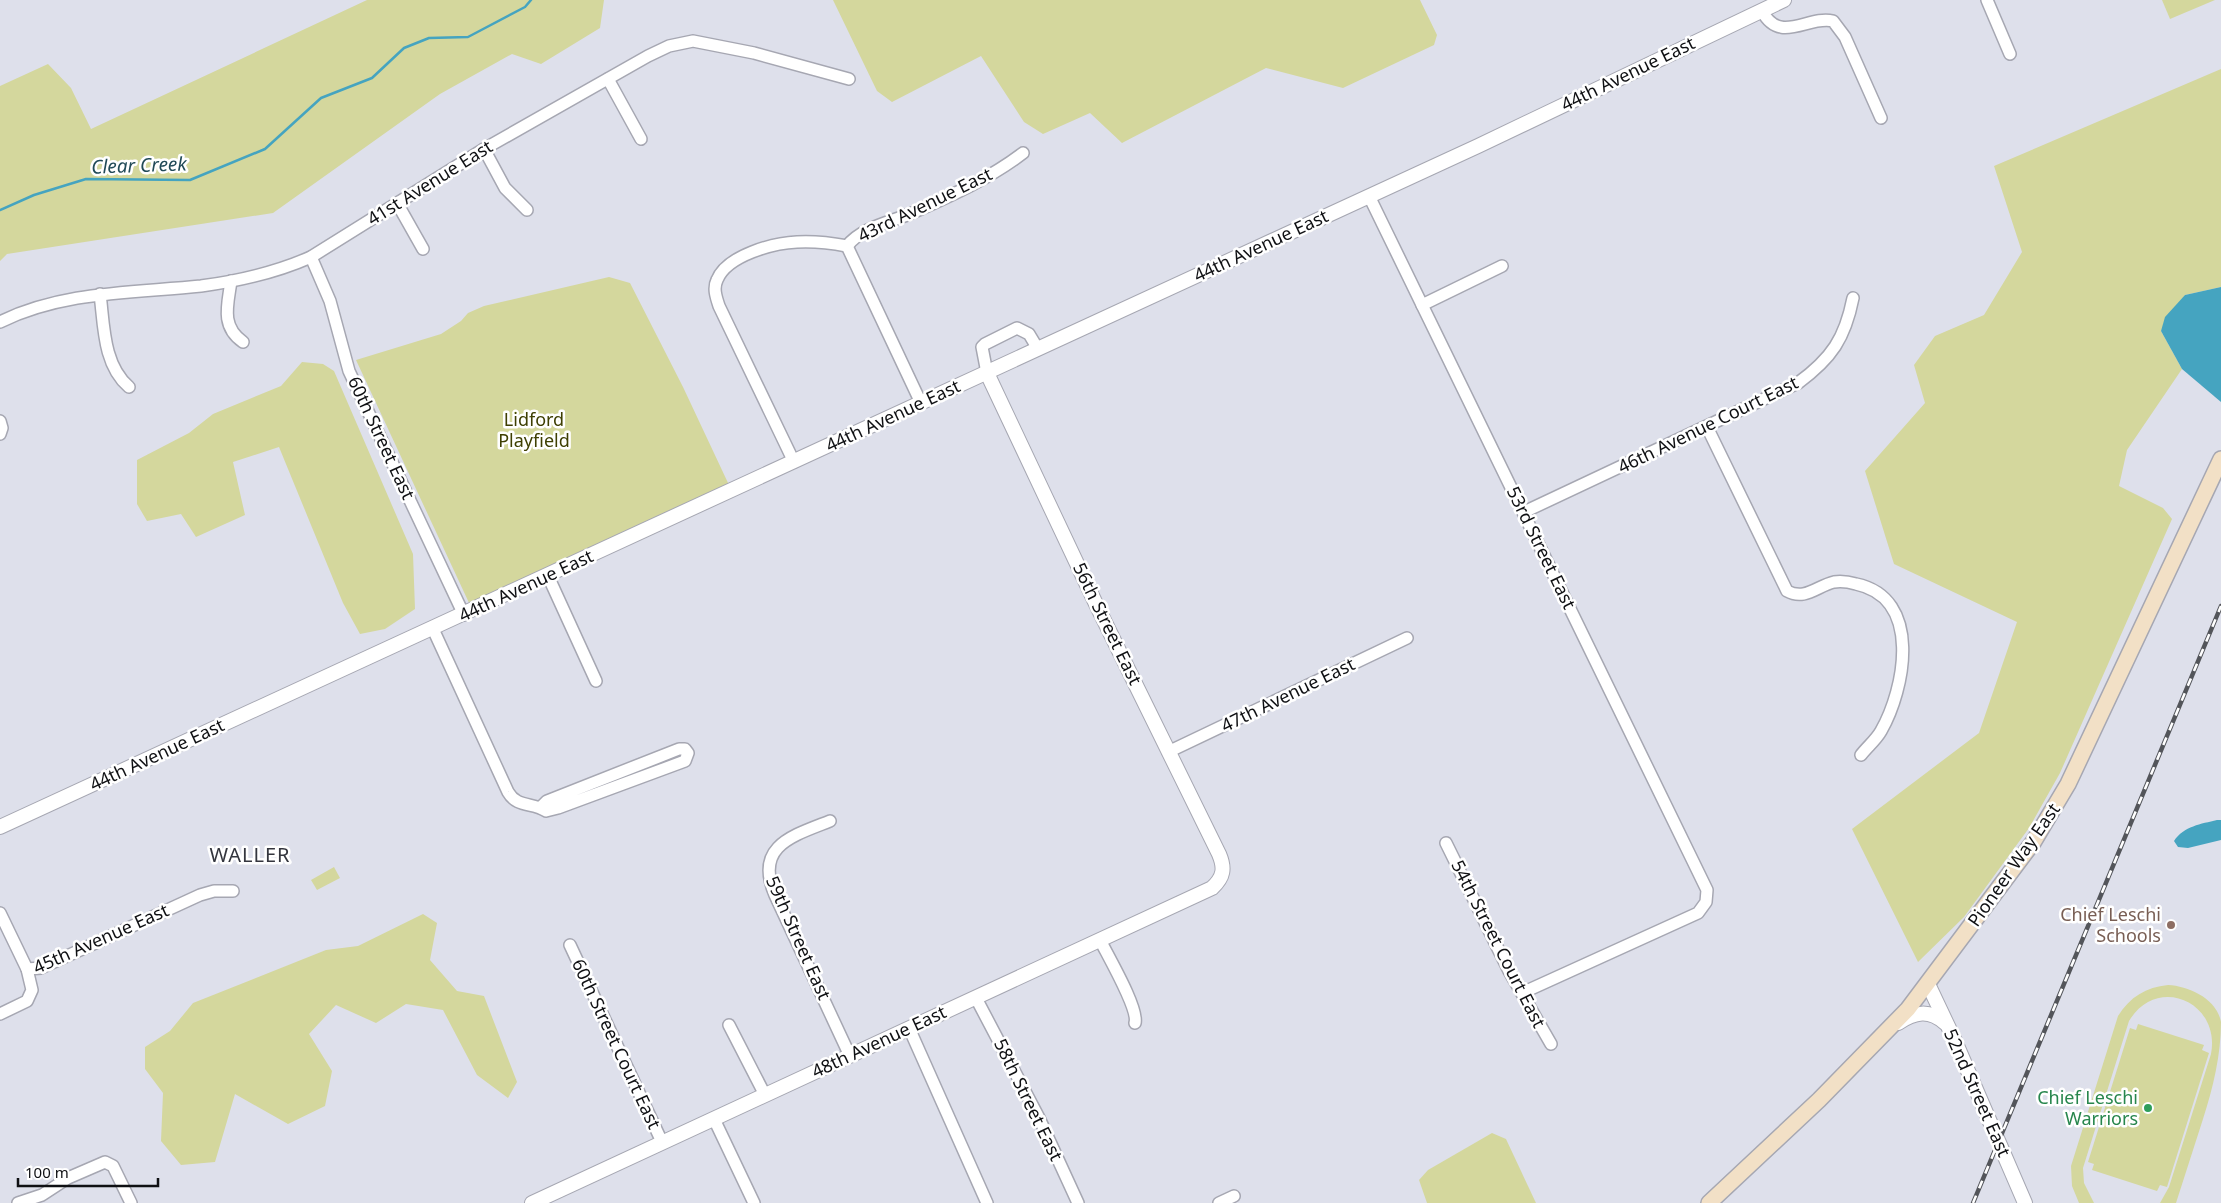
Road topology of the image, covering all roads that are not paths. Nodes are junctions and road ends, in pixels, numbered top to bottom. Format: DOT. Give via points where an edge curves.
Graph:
graph roads {
  1 [pos="1784,0"];
  2 [pos="1987,0"];
  3 [pos="1762,10"];
  4 [pos="2010,54"];
  5 [pos="608,79"];
  6 [pos="849,79"];
  7 [pos="1880,118"];
  8 [pos="641,139"];
  9 [pos="484,149"];
  10 [pos="1023,153"];
  11 [pos="1369,196"];
  12 [pos="397,203"];
  13 [pos="527,210"];
  14 [pos="847,246"];
  15 [pos="423,249"];
  16 [pos="311,257"];
  17 [pos="1502,266"];
  18 [pos="231,281"];
  19 [pos="100,294"];
  20 [pos="1853,298"];
  21 [pos="1422,305"];
  22 [pos="0,322"];
  23 [pos="243,342"];
  24 [pos="1038,349"];
  25 [pos="988,372"];
  26 [pos="129,387"];
  27 [pos="921,403"];
  28 [pos="0,421"];
  29 [pos="1707,428"];
  30 [pos="0,434"];
  31 [pos="2221,459"];
  32 [pos="794,462"];
  33 [pos="1524,512"];
  34 [pos="548,576"];
  35 [pos="464,615"];
  36 [pos="433,629"];
  37 [pos="1407,638"];
  38 [pos="596,681"];
  39 [pos="1168,752"];
  40 [pos="1861,755"];
  41 [pos="541,808"];
  42 [pos="830,821"];
  43 [pos="0,827"];
  44 [pos="1446,843"];
  45 [pos="1222,875"];
  46 [pos="233,891"];
  47 [pos="0,913"];
  48 [pos="1100,940"];
  49 [pos="570,945"];
  50 [pos="26,969"];
  51 [pos="1928,984"];
  52 [pos="1522,993"];
  53 [pos="976,998"];
  54 [pos="0,1014"];
  55 [pos="1135,1024"];
  56 [pos="728,1025"];
  57 [pos="1947,1025"];
  58 [pos="1893,1026"];
  59 [pos="910,1028"];
  60 [pos="1550,1044"];
  61 [pos="850,1056"];
  62 [pos="765,1095"];
  63 [pos="714,1119"];
  64 [pos="662,1142"];
  65 [pos="1234,1196"];
  66 [pos="18,1203"];
  67 [pos="131,1203"];
  68 [pos="533,1203"];
  69 [pos="754,1203"];
  70 [pos="987,1203"];
  71 [pos="1078,1203"];
  72 [pos="1219,1203"];
  73 [pos="1709,1203"];
  74 [pos="2025,1203"];
  1 -- 3 [label="street, 44th Avenue East"];
  2 -- 4 [label="street"];
  3 -- 7 [label="street" via="1766,20 1778,27 1833,21 1845,37"];
  3 -- 11 [label="street, 44th Avenue East"];
  5 -- 6 [label="street, 41st Avenue East" via="669,46 693,41 754,53"];
  5 -- 8 [label="street"];
  5 -- 9 [label="street, 41st Avenue East"];
  9 -- 12 [label="street, 41st Avenue East"];
  9 -- 13 [label="street" via="505,188"];
  10 -- 14 [label="street, 43rd Avenue East" via="959,192 870,230"];
  11 -- 21 [label="street, 53rd Street East"];
  11 -- 24 [label="street, 44th Avenue East"];
  12 -- 15 [label="street"];
  12 -- 16 [label="street, 41st Avenue East"];
  14 -- 27 [label="street"];
  14 -- 32 [label="street, 43rd Avenue East" via="815,241 769,246 729,265 717,279 715,292 719,306"];
  16 -- 18 [label="street, 41st Avenue East" via="282,269"];
  16 -- 35 [label="street, 60th Street East" via="330,301 349,371"];
  17 -- 21 [label="street"];
  18 -- 19 [label="street, 41st Avenue East"];
  18 -- 23 [label="street" via="226,317 236,337"];
  19 -- 22 [label="street, 41st Avenue East"];
  19 -- 26 [label="street" via="109,354 120,379"];
  20 -- 29 [label="street, 46th Avenue Court East" via="1844,332 1829,355 1807,376"];
  21 -- 33 [label="street, 53rd Street East"];
  24 -- 25 [label="street, 44th Avenue East"];
  24 -- 25 [label="street" via="1029,334 1018,328 982,347"];
  25 -- 27 [label="street, 44th Avenue East"];
  25 -- 39 [label="street, 56th Street East"];
  27 -- 32 [label="street, 44th Avenue East"];
  28 -- 30 [label="street"];
  29 -- 33 [label="street, 46th Avenue Court East"];
  29 -- 40 [label="street" via="1787,591 1803,595 1834,582 1857,584 1879,594 1898,621 1903,647 1898,690 1880,733"];
  31 -- 51 [label="main road, Pioneer Way East" via="2059,800 2034,841"];
  32 -- 34 [label="street, 44th Avenue East"];
  33 -- 52 [label="street, 53rd Street East" via="1707,890 1706,902 1698,913"];
  34 -- 35 [label="street, 44th Avenue East"];
  34 -- 38 [label="street"];
  35 -- 36 [label="street, 44th Avenue East"];
  36 -- 41 [label="street" via="508,792 520,803"];
  36 -- 43 [label="street, 44th Avenue East"];
  37 -- 39 [label="street, 47th Avenue East"];
  39 -- 45 [label="street, 56th Street East" via="1224,864"];
  41 -- 41 [label="street" via="546,811 569,805 685,761 688,753 680,749 547,801"];
  42 -- 61 [label="street, 59th Street East" via="783,841 770,860 768,873 775,895"];
  44 -- 52 [label="street, 54th Street Court East"];
  45 -- 48 [label="street, 48th Avenue East" via="1212,888"];
  46 -- 50 [label="street, 45th Avenue East" via="200,895 44,967"];
  47 -- 50 [label="street"];
  48 -- 53 [label="street, 48th Avenue East"];
  48 -- 55 [label="street" via="1132,1005"];
  49 -- 64 [label="street, 60th Street Court East"];
  50 -- 54 [label="street, 45th Avenue East" via="32,988 30,998"];
  51 -- 57 [label="street, 52nd Street East"];
  51 -- 58 [label="main road, Pioneer Way East"];
  52 -- 60 [label="street, 54th Street Court East"];
  53 -- 59 [label="street, 48th Avenue East"];
  53 -- 71 [label="street, 58th Street East" via="1039,1118"];
  56 -- 62 [label="street"];
  57 -- 58 [label="street" via="1934,1014 1923,1012 1904,1018"];
  57 -- 74 [label="street, 52nd Street East"];
  58 -- 73 [label="main road, Pioneer Way East" via="1820,1100"];
  59 -- 61 [label="street, 48th Avenue East"];
  59 -- 70 [label="street"];
  61 -- 62 [label="street, 48th Avenue East"];
  62 -- 63 [label="street, 48th Avenue East"];
  63 -- 64 [label="street, 48th Avenue East"];
  63 -- 69 [label="street"];
  64 -- 68 [label="street, 48th Avenue East"];
  65 -- 72 [label="street"];
  66 -- 67 [label="street" via="42,1195 59,1183 106,1162 113,1166"];
}
